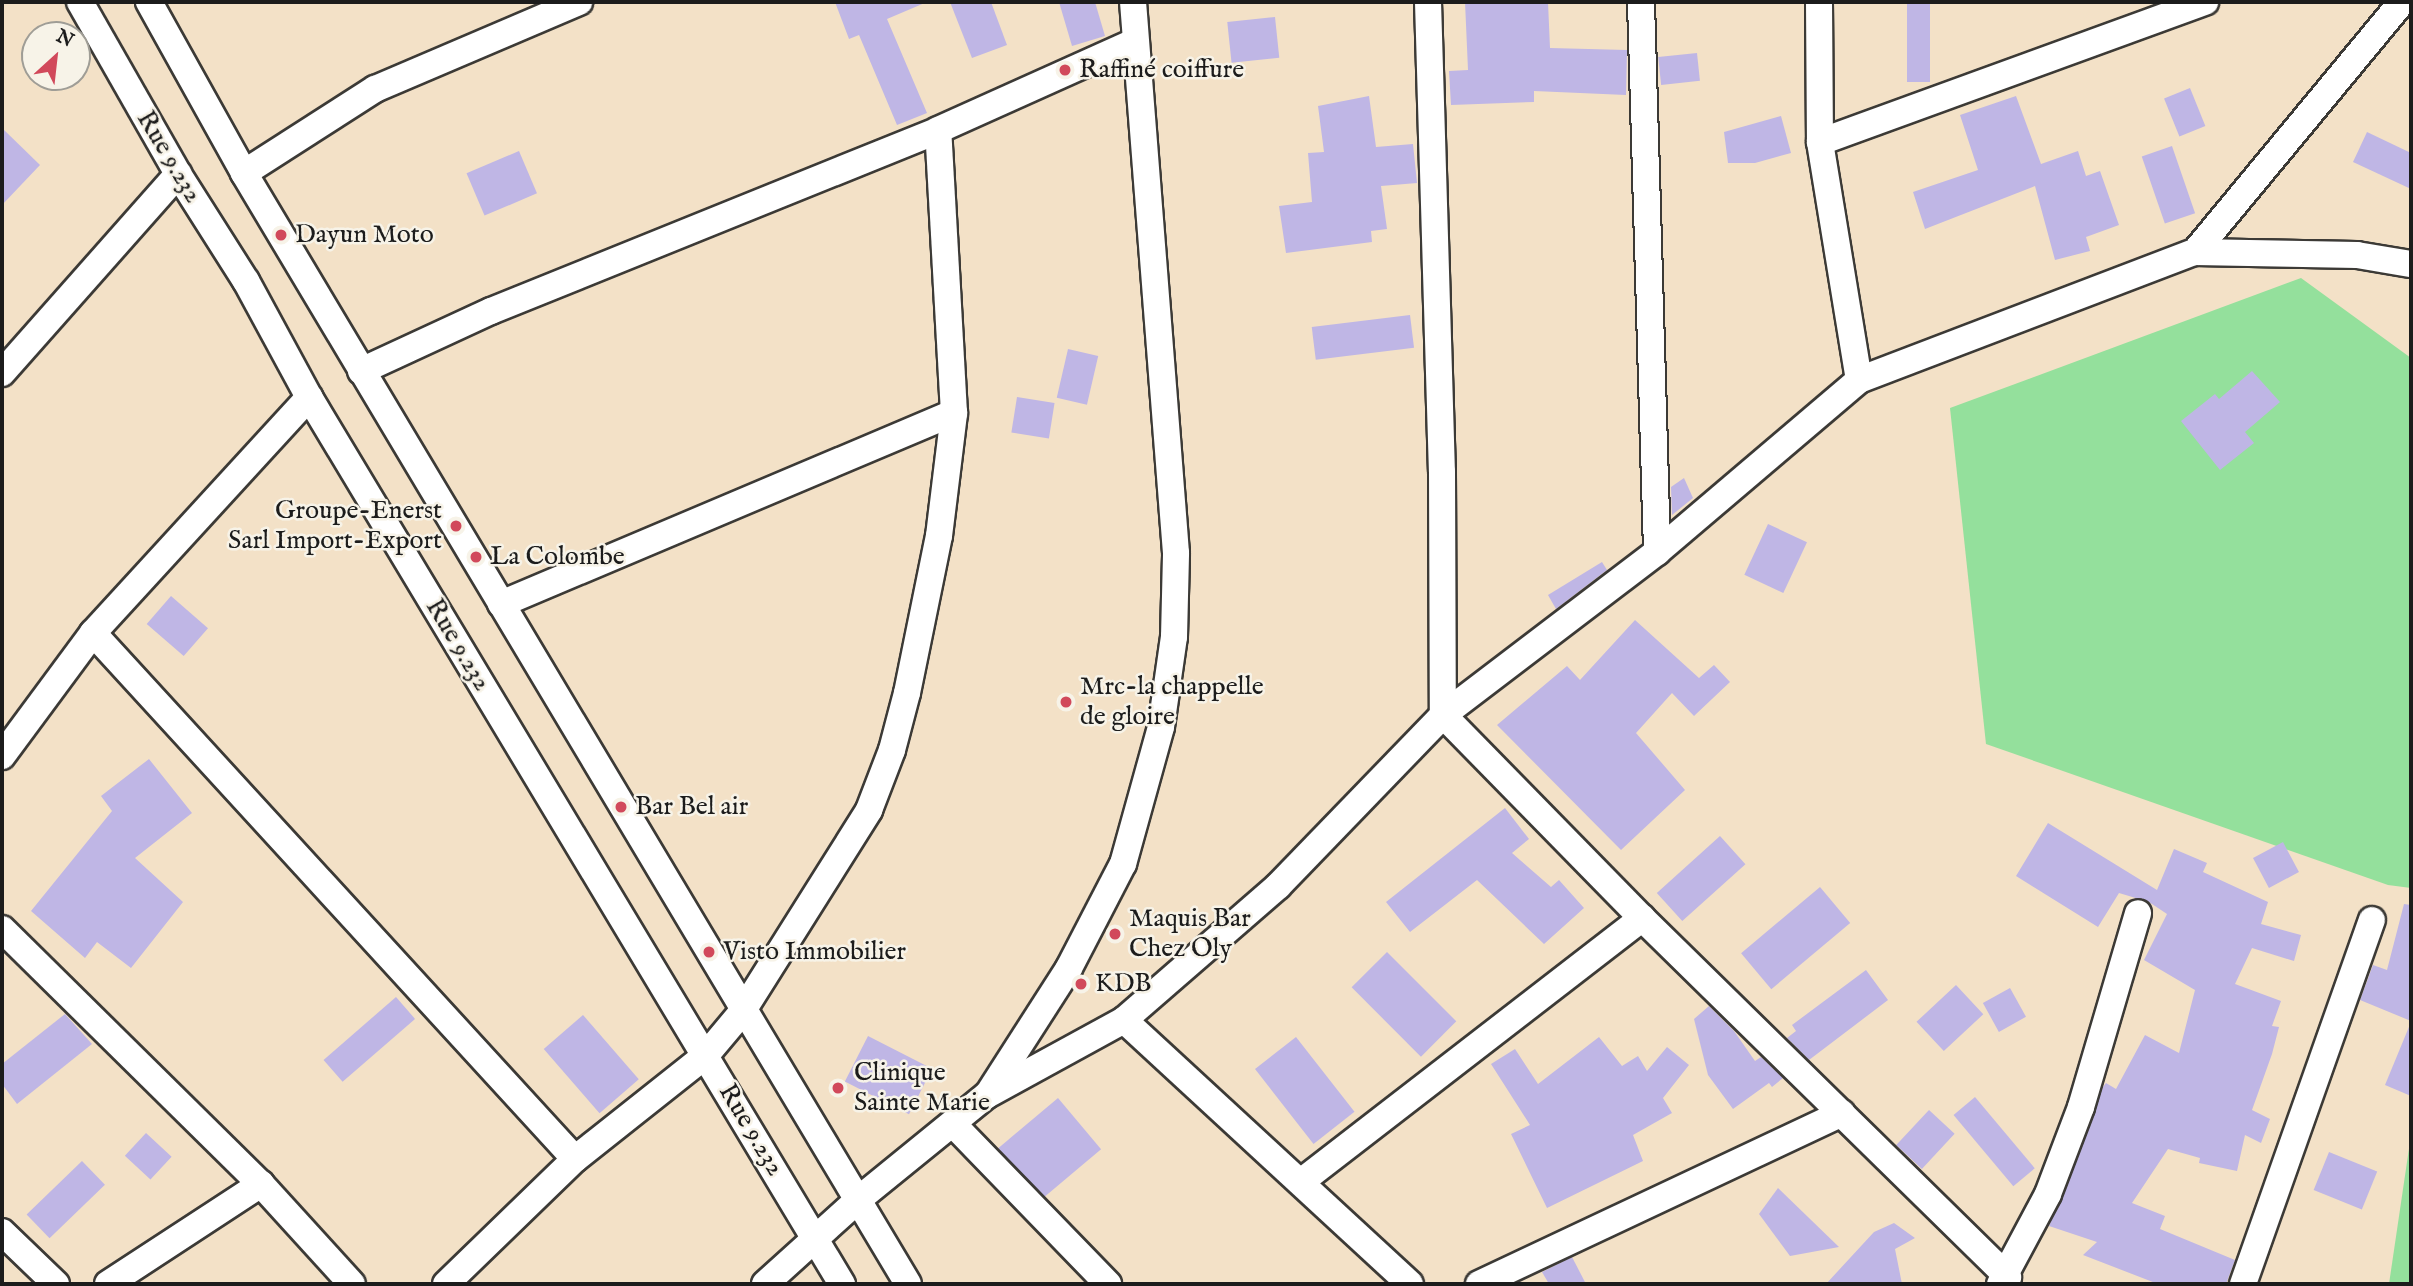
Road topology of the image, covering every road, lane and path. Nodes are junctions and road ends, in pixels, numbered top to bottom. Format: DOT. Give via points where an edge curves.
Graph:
graph roads {
  1 [pos="80,2"];
  2 [pos="149,2"];
  3 [pos="579,2"];
  4 [pos="1133,2"];
  5 [pos="1428,2"];
  6 [pos="1641,2"];
  7 [pos="1819,2"];
  8 [pos="2205,2"];
  9 [pos="2402,2"];
  10 [pos="1134,42"];
  11 [pos="938,130"];
  12 [pos="1820,142"];
  13 [pos="244,173"];
  14 [pos="178,174"];
  15 [pos="2195,252"];
  16 [pos="2411,264"];
  17 [pos="361,371"];
  18 [pos="2,373"];
  19 [pos="1859,380"];
  20 [pos="309,397"];
  21 [pos="954,413"];
  22 [pos="1657,552"];
  23 [pos="501,604"];
  24 [pos="93,633"];
  25 [pos="1443,715"];
  26 [pos="2,756"];
  27 [pos="2138,913"];
  28 [pos="1642,918"];
  29 [pos="2372,920"];
  30 [pos="2,929"];
  31 [pos="742,1012"];
  32 [pos="1124,1020"];
  33 [pos="706,1055"];
  34 [pos="987,1095"];
  35 [pos="1842,1113"];
  36 [pos="953,1124"];
  37 [pos="575,1159"];
  38 [pos="1302,1181"];
  39 [pos="261,1184"];
  40 [pos="859,1199"];
  41 [pos="2,1232"];
  42 [pos="815,1238"];
  43 [pos="2004,1280"];
  44 [pos="56,1284"];
  45 [pos="108,1284"];
  46 [pos="352,1284"];
  47 [pos="446,1284"];
  48 [pos="765,1284"];
  49 [pos="842,1284"];
  50 [pos="908,1284"];
  51 [pos="1108,1284"];
  52 [pos="1410,1284"];
  53 [pos="1479,1284"];
  54 [pos="2243,1284"];
  1 -- 14 [label="street, Rue 9.232"];
  2 -- 13 [label="street, Rue 9.232"];
  3 -- 13 [label="street" via="375,89"];
  4 -- 10 [label="street"];
  5 -- 25 [label="street" via="1443,472"];
  6 -- 22 [label="street"];
  7 -- 12 [label="street"];
  8 -- 12 [label="street"];
  9 -- 15 [label="street"];
  10 -- 11 [label="street"];
  10 -- 34 [label="street" via="1176,553 1161,727 1123,864 1069,968"];
  11 -- 17 [label="street" via="491,311"];
  11 -- 21 [label="street"];
  12 -- 19 [label="street"];
  13 -- 17 [label="street, Rue 9.232"];
  14 -- 18 [label="street"];
  14 -- 20 [label="street, Rue 9.232" via="246,281"];
  15 -- 16 [label="street" via="2357,256"];
  15 -- 19 [label="street"];
  17 -- 23 [label="street, Rue 9.232"];
  19 -- 22 [label="street"];
  20 -- 24 [label="street"];
  20 -- 33 [label="street, Rue 9.232"];
  21 -- 23 [label="street"];
  21 -- 31 [label="street" via="939,536 892,750 869,810"];
  22 -- 25 [label="street"];
  23 -- 31 [label="street, Rue 9.232"];
  24 -- 26 [label="street"];
  24 -- 37 [label="street"];
  25 -- 28 [label="street"];
  25 -- 32 [label="street" via="1278,886"];
  27 -- 43 [label="street" via="2081,1107 2048,1194"];
  28 -- 35 [label="street"];
  28 -- 38 [label="street"];
  29 -- 54 [label="street"];
  30 -- 39 [label="street"];
  31 -- 33 [label="street"];
  31 -- 40 [label="street, Rue 9.232"];
  32 -- 34 [label="street"];
  32 -- 38 [label="street"];
  33 -- 37 [label="street"];
  33 -- 42 [label="street, Rue 9.232"];
  34 -- 36 [label="street"];
  35 -- 43 [label="street"];
  35 -- 53 [label="street"];
  36 -- 40 [label="street"];
  36 -- 51 [label="street"];
  37 -- 47 [label="street"];
  38 -- 52 [label="street"];
  39 -- 45 [label="street"];
  39 -- 46 [label="street"];
  40 -- 42 [label="street"];
  40 -- 50 [label="street, Rue 9.232"];
  41 -- 44 [label="street"];
  42 -- 48 [label="street"];
  42 -- 49 [label="street, Rue 9.232"];
}
